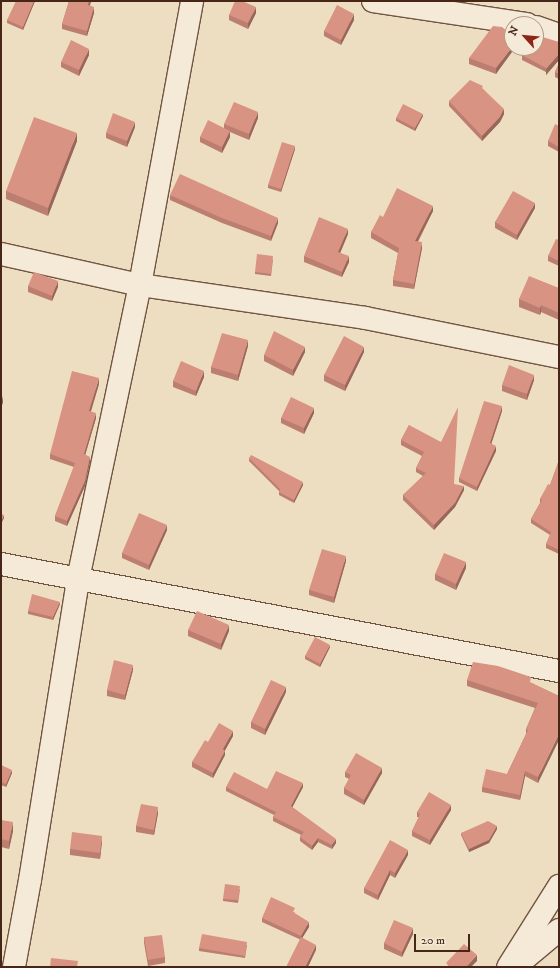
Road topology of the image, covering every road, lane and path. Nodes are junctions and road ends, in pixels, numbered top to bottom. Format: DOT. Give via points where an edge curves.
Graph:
graph roads {
  1 [pos="192,1"];
  2 [pos="373,1"];
  3 [pos="504,20"];
  4 [pos="544,30"];
  5 [pos="559,35"];
  6 [pos="1,254"];
  7 [pos="140,285"];
  8 [pos="559,357"];
  9 [pos="1,564"];
  10 [pos="78,579"];
  11 [pos="559,671"];
  12 [pos="559,886"];
  13 [pos="559,930"];
  14 [pos="14,967"];
  15 [pos="508,967"];
  16 [pos="514,967"];
  1 -- 7 [label="street"];
  2 -- 3 [label="street"];
  4 -- 5 [label="street"];
  6 -- 7 [label="street"];
  7 -- 8 [label="street" via="365,318"];
  7 -- 10 [label="street"];
  9 -- 10 [label="street"];
  10 -- 11 [label="street"];
  10 -- 14 [label="street"];
  12 -- 15 [label="street"];
  13 -- 16 [label="street"];
}
